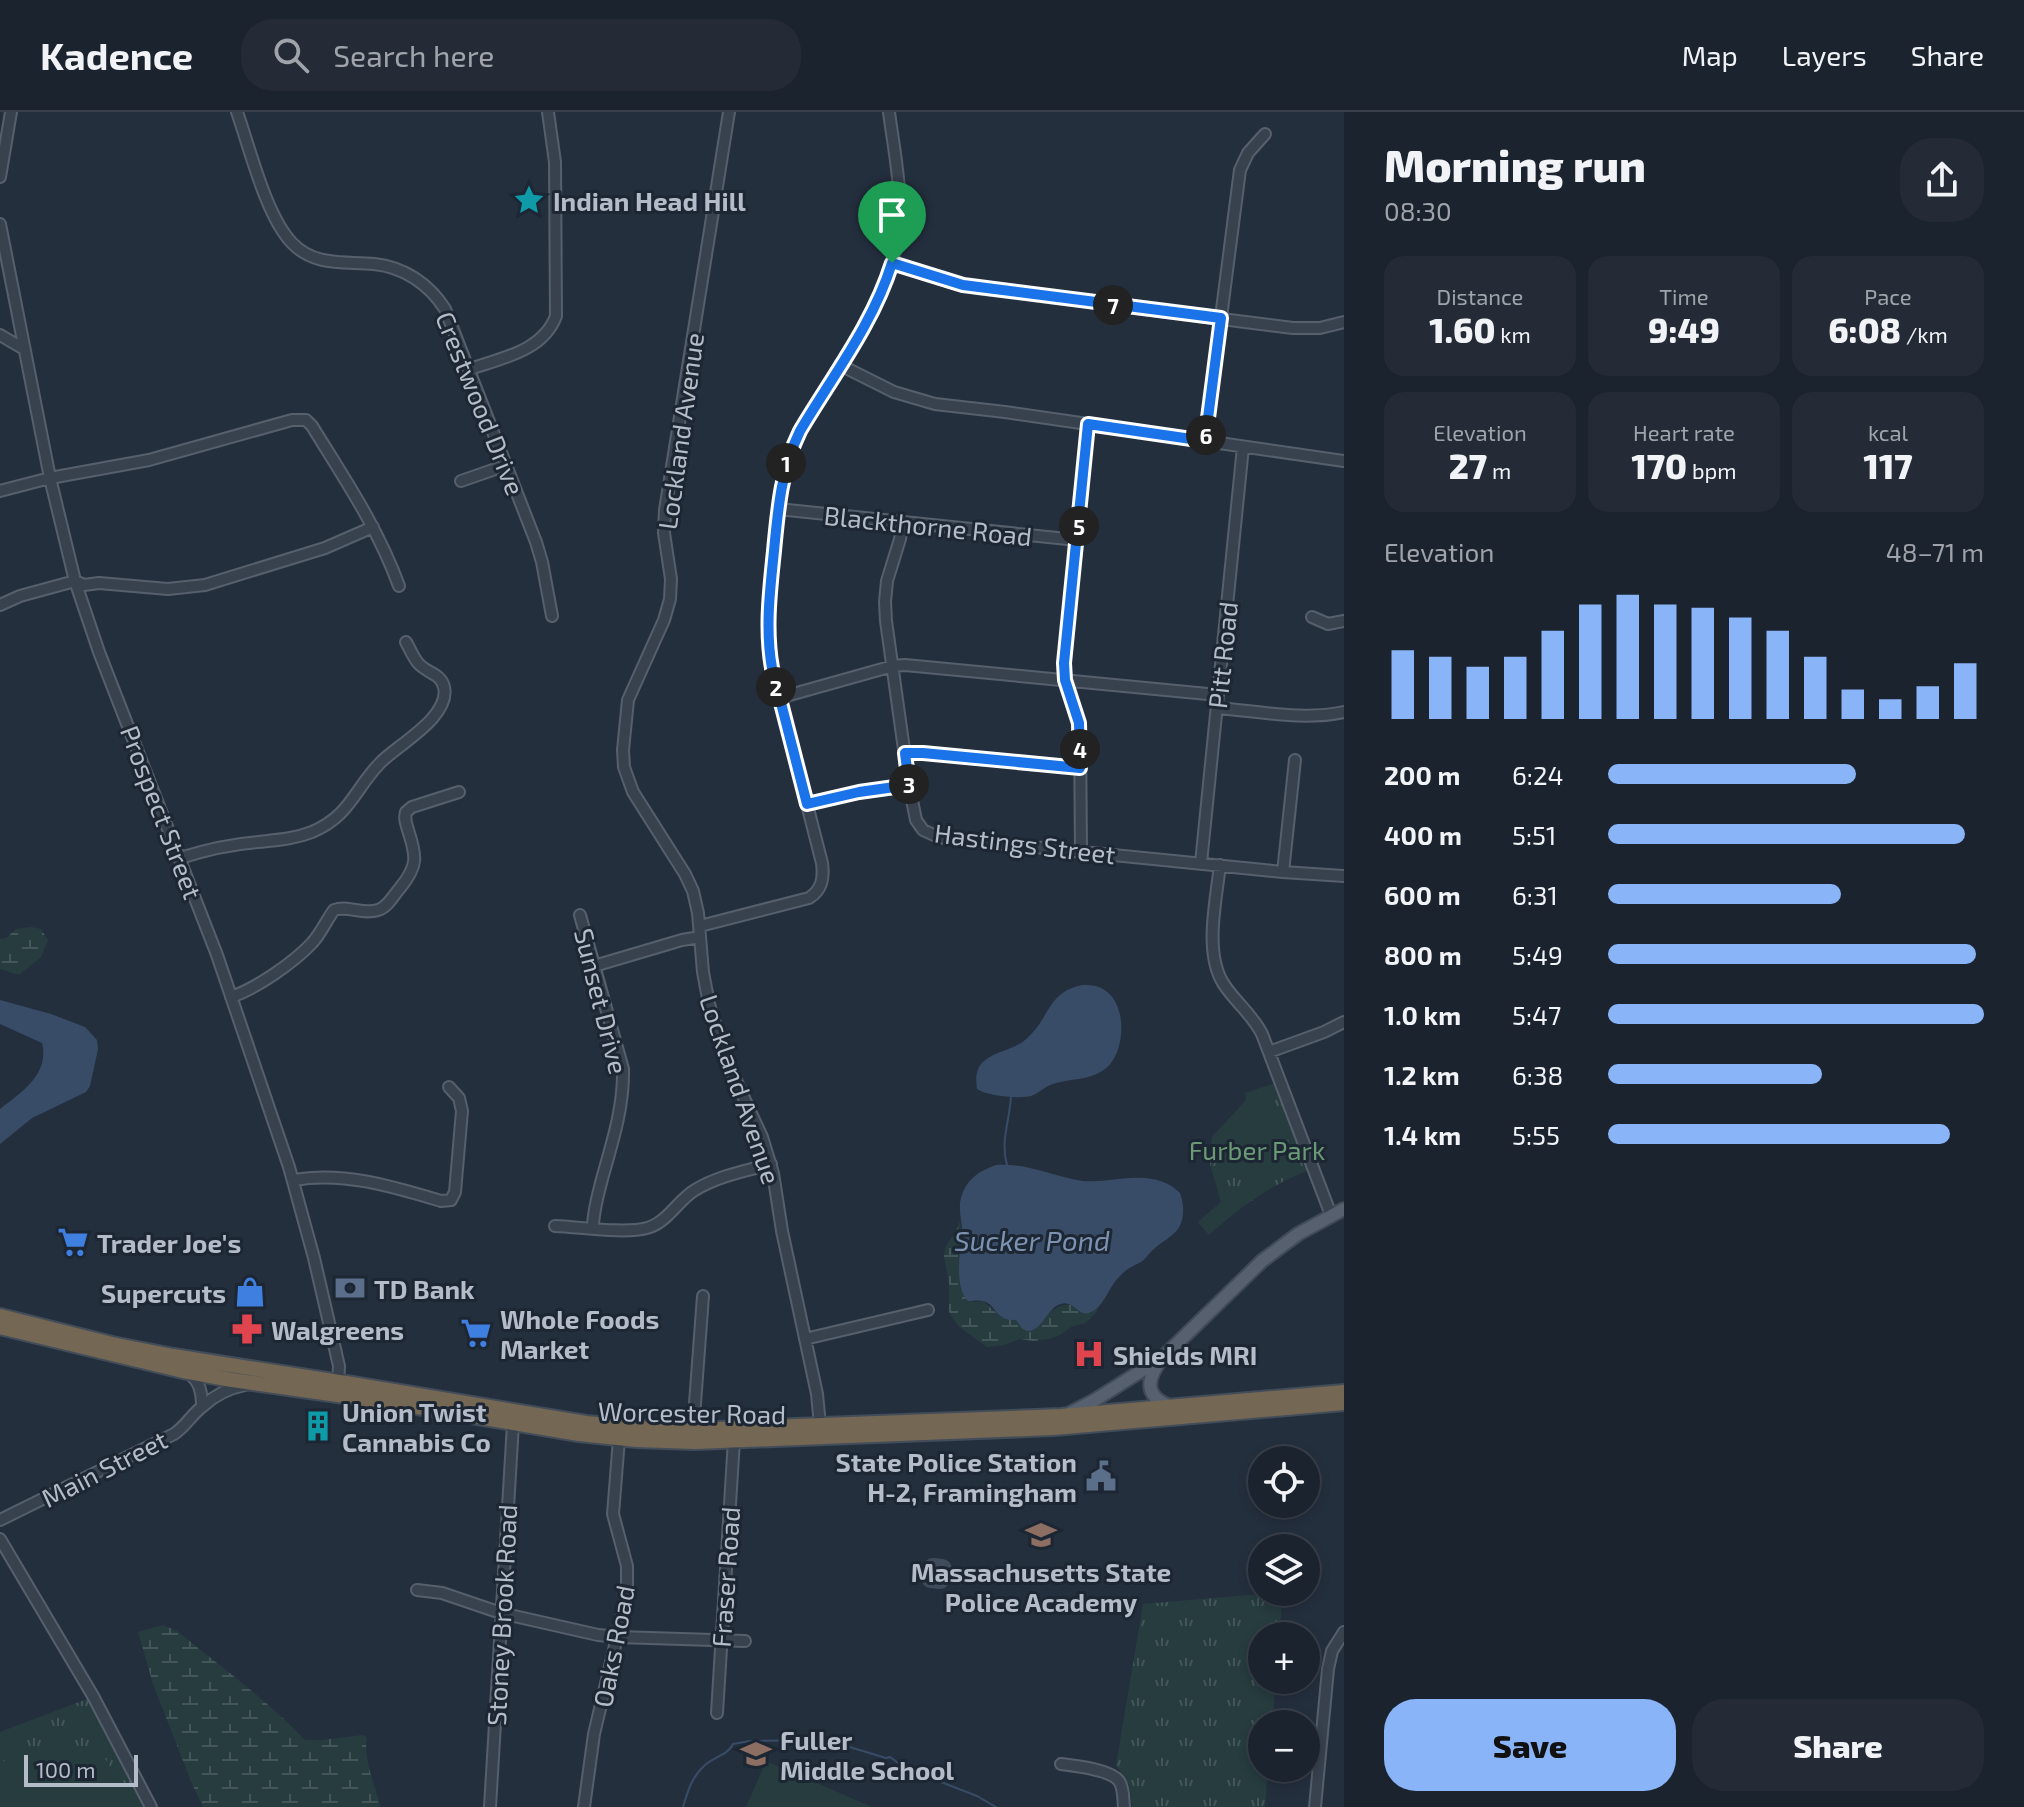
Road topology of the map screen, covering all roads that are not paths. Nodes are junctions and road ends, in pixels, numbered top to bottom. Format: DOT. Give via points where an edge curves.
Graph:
graph roads {
  1 [pos="11,112"];
  2 [pos="237,112"];
  3 [pos="548,112"];
  4 [pos="729,112"];
  5 [pos="889,112"];
  6 [pos="1265,134"];
  7 [pos="0,177"];
  8 [pos="0,224"];
  9 [pos="892,263"];
  10 [pos="1221,318"];
  11 [pos="1344,322"];
  12 [pos="0,335"];
  13 [pos="24,349"];
  14 [pos="840,365"];
  15 [pos="470,369"];
  16 [pos="1088,424"];
  17 [pos="1205,441"];
  18 [pos="1243,447"];
  19 [pos="1344,461"];
  20 [pos="507,465"];
  21 [pos="50,478"];
  22 [pos="461,481"];
  23 [pos="0,491"];
  24 [pos="778,509"];
  25 [pos="903,522"];
  26 [pos="373,527"];
  27 [pos="1077,540"];
  28 [pos="75,581"];
  29 [pos="399,586"];
  30 [pos="0,605"];
  31 [pos="552,616"];
  32 [pos="1312,617"];
  33 [pos="1344,621"];
  34 [pos="406,642"];
  35 [pos="893,666"];
  36 [pos="1065,680"];
  37 [pos="1218,695"];
  38 [pos="779,698"];
  39 [pos="1217,708"];
  40 [pos="1344,712"];
  41 [pos="905,753"];
  42 [pos="1295,760"];
  43 [pos="1080,768"];
  44 [pos="909,785"];
  45 [pos="459,792"];
  46 [pos="807,804"];
  47 [pos="1081,851"];
  48 [pos="180,858"];
  49 [pos="1201,863"];
  50 [pos="1220,865"];
  51 [pos="1283,872"];
  52 [pos="1344,876"];
  53 [pos="580,915"];
  54 [pos="700,932"];
  55 [pos="594,966"];
  56 [pos="231,997"];
  57 [pos="1344,1022"];
  58 [pos="1269,1052"];
  59 [pos="449,1087"];
  60 [pos="771,1164"];
  61 [pos="294,1180"];
  62 [pos="1344,1209"];
  63 [pos="1331,1215"];
  64 [pos="555,1226"];
  65 [pos="593,1228"];
  66 [pos="703,1296"];
  67 [pos="928,1310"];
  68 [pos="0,1316"];
  69 [pos="0,1327"];
  70 [pos="805,1339"];
  71 [pos="1163,1357"];
  72 [pos="183,1371"];
  73 [pos="254,1383"];
  74 [pos="338,1389"];
  75 [pos="1344,1392"];
  76 [pos="1344,1403"];
  77 [pos="202,1407"];
  78 [pos="1172,1407"];
  79 [pos="1061,1416"];
  80 [pos="513,1424"];
  81 [pos="820,1425"];
  82 [pos="693,1430"];
  83 [pos="619,1439"];
  84 [pos="734,1440"];
  85 [pos="0,1520"];
  86 [pos="0,1539"];
  87 [pos="417,1590"];
  88 [pos="501,1613"];
  89 [pos="1344,1632"];
  90 [pos="618,1637"];
  91 [pos="721,1640"];
  92 [pos="745,1641"];
  93 [pos="717,1713"];
  94 [pos="1061,1764"];
  95 [pos="151,1807"];
  96 [pos="490,1807"];
  97 [pos="584,1807"];
  98 [pos="1124,1807"];
  99 [pos="1315,1807"];
  1 -- 7 [label="street"];
  2 -- 15 [label="street, Crestwood Drive" via="273,214 291,242 318,259 379,265 421,282 445,309"];
  3 -- 15 [label="street" via="555,171 556,316 537,342"];
  4 -- 54 [label="street, Lockland Avenue" via="665,510 670,599 628,700 623,750 629,783 693,891"];
  5 -- 9 [label="street" via="900,199"];
  6 -- 10 [label="street" via="1240,170"];
  8 -- 13 [label="street, Prospect Street"];
  9 -- 10 [label="street" via="963,285"];
  9 -- 14 [label="street" via="874,310"];
  10 -- 11 [label="street" via="1302,328"];
  10 -- 17 [label="street"];
  12 -- 13 [label="street"];
  13 -- 21 [label="street, Prospect Street"];
  14 -- 16 [label="street" via="924,402"];
  14 -- 24 [label="street" via="790,452"];
  15 -- 20 [label="street, Crestwood Drive"];
  16 -- 17 [label="street"];
  16 -- 27 [label="street"];
  17 -- 18 [label="street"];
  18 -- 19 [label="street"];
  18 -- 37 [label="street, Pitt Road"];
  20 -- 22 [label="street"];
  20 -- 31 [label="street, Crestwood Drive" via="540,552"];
  21 -- 23 [label="street"];
  21 -- 26 [label="street" via="136,463 306,420"];
  21 -- 28 [label="street, Prospect Street"];
  24 -- 25 [label="street, Blackthorne Road"];
  24 -- 38 [label="street" via="768,623"];
  25 -- 27 [label="street, Blackthorne Road"];
  25 -- 35 [label="street, Hastings Street" via="886,592"];
  26 -- 28 [label="street" via="325,548 195,587"];
  26 -- 29 [label="street"];
  27 -- 36 [label="street"];
  28 -- 30 [label="street"];
  28 -- 48 [label="street, Prospect Street"];
  32 -- 33 [label="street" via="1328,624"];
  34 -- 48 [label="street" via="418,663 442,680 443,703 421,730 379,764 345,809 305,835"];
  35 -- 36 [label="street"];
  35 -- 38 [label="street"];
  35 -- 41 [label="street, Hastings Street"];
  36 -- 37 [label="street"];
  36 -- 43 [label="street" via="1079,723"];
  37 -- 39 [label="street, Pitt Road"];
  38 -- 46 [label="street"];
  39 -- 40 [label="street" via="1310,716"];
  39 -- 49 [label="street, Pitt Road"];
  41 -- 43 [label="street"];
  41 -- 44 [label="street, Hastings Street"];
  42 -- 51 [label="street"];
  43 -- 47 [label="street"];
  44 -- 46 [label="street"];
  44 -- 47 [label="street, Hastings Street" via="916,820 929,834"];
  45 -- 56 [label="street" via="406,812 414,866 388,904 373,911 334,910 297,956"];
  46 -- 54 [label="street" via="823,871 819,890 801,901"];
  47 -- 49 [label="street, Hastings Street"];
  48 -- 56 [label="street, Prospect Street"];
  49 -- 50 [label="street, Hastings Street"];
  50 -- 51 [label="street, Hastings Street"];
  50 -- 58 [label="street" via="1215,961"];
  51 -- 52 [label="street, Hastings Street"];
  53 -- 55 [label="street, Sunset Drive"];
  54 -- 55 [label="street"];
  54 -- 60 [label="street, Lockland Avenue" via="704,984 719,1039"];
  55 -- 65 [label="street, Sunset Drive" via="623,1082"];
  56 -- 61 [label="street, Prospect Street"];
  57 -- 58 [label="street"];
  58 -- 63 [label="street"];
  59 -- 61 [label="street" via="462,1111 451,1200 371,1182"];
  60 -- 65 [label="street" via="703,1185 650,1227"];
  60 -- 70 [label="street, Lockland Avenue"];
  61 -- 74 [label="street, Prospect Street" via="339,1366"];
  62 -- 63 [label="main road"];
  63 -- 71 [label="main road" via="1255,1266"];
  64 -- 65 [label="street"];
  66 -- 82 [label="street"];
  67 -- 70 [label="street"];
  68 -- 74 [label="highway, Worcester Road"];
  69 -- 72 [label="highway, Worcester Road"];
  70 -- 81 [label="street, Lockland Avenue"];
  71 -- 78 [label="main road" via="1152,1372 1151,1390"];
  71 -- 79 [label="main road"];
  72 -- 73 [label="highway, Worcester Road"];
  72 -- 77 [label="street" via="197,1381"];
  73 -- 74 [label="highway, Worcester Road"];
  73 -- 77 [label="street, Main Street" via="231,1389"];
  74 -- 80 [label="highway, Worcester Road"];
  74 -- 82 [label="highway, Worcester Road" via="606,1426"];
  75 -- 78 [label="highway, Worcester Road"];
  76 -- 84 [label="highway, Worcester Road" via="1053,1428"];
  77 -- 85 [label="street, Main Street" via="174,1434"];
  78 -- 79 [label="highway, Worcester Road"];
  79 -- 81 [label="highway, Worcester Road"];
  80 -- 83 [label="highway, Worcester Road"];
  80 -- 88 [label="street, Stoney Brook Road"];
  81 -- 82 [label="highway, Worcester Road"];
  83 -- 84 [label="highway, Worcester Road"];
  83 -- 90 [label="street, Oaks Road" via="613,1514 628,1581"];
  84 -- 91 [label="street, Fraser Road"];
  86 -- 95 [label="street"];
  87 -- 88 [label="street"];
  88 -- 90 [label="street"];
  88 -- 96 [label="street, Stoney Brook Road"];
  89 -- 99 [label="street" via="1329,1660"];
  90 -- 91 [label="street"];
  90 -- 97 [label="street, Oaks Road" via="592,1746"];
  91 -- 92 [label="street"];
  91 -- 93 [label="street, Fraser Road"];
  94 -- 98 [label="street" via="1117,1778"];
}
